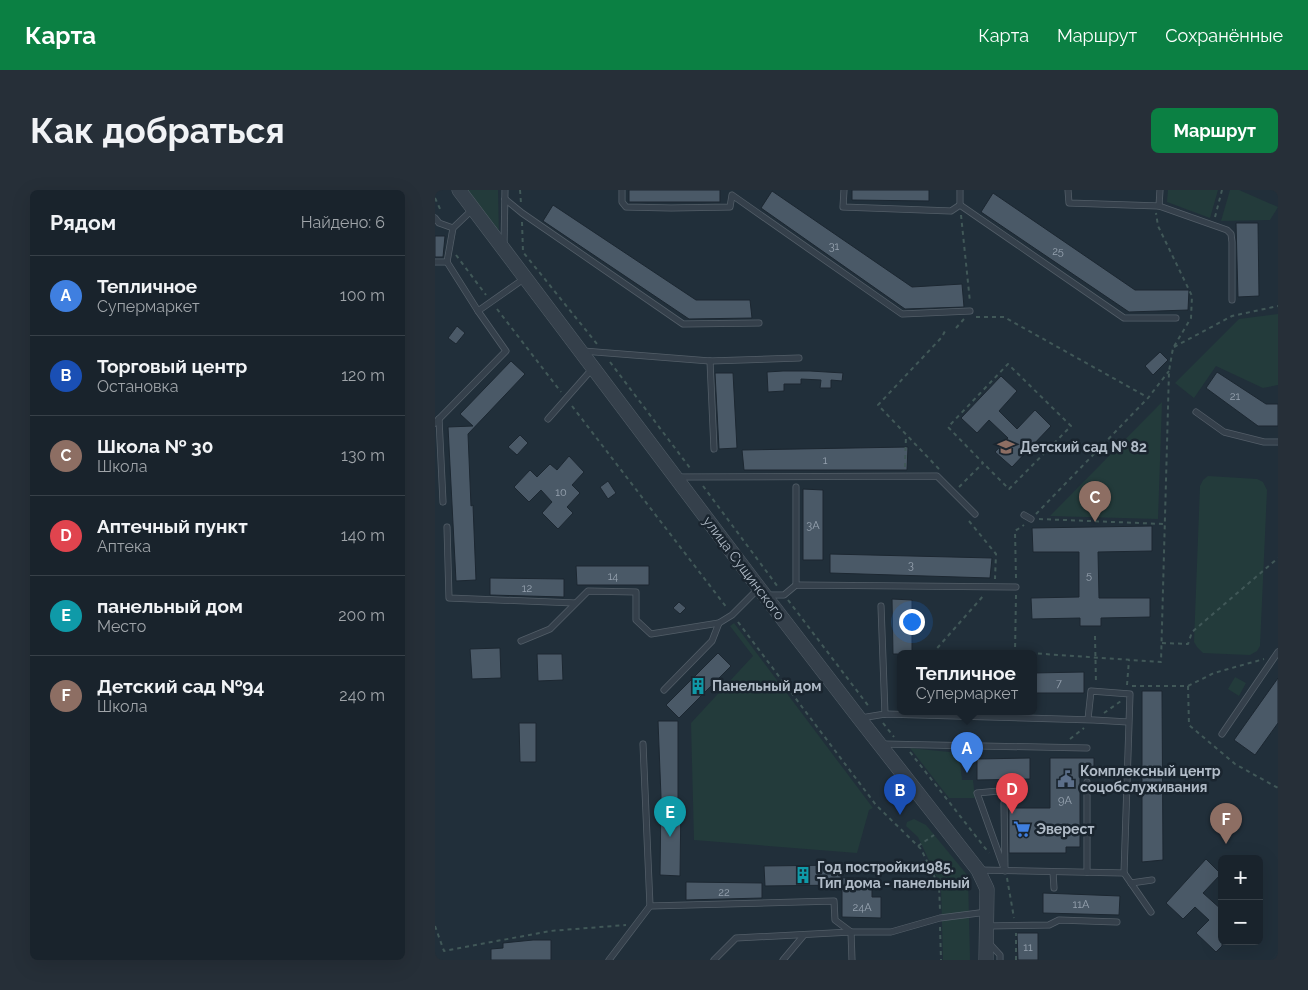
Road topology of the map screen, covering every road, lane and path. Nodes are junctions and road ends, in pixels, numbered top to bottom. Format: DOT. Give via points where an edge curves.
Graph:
graph roads {
  1 [pos="459,190"];
  2 [pos="505,190"];
  3 [pos="520,190"];
  4 [pos="622,190"];
  5 [pos="844,190"];
  6 [pos="960,190"];
  7 [pos="1068,190"];
  8 [pos="1160,190"];
  9 [pos="1222,190"];
  10 [pos="733,192"];
  11 [pos="435,198"];
  12 [pos="505,199"];
  13 [pos="960,205"];
  14 [pos="1158,205"];
  15 [pos="473,209"];
  16 [pos="522,213"];
  17 [pos="1215,217"];
  18 [pos="435,218"];
  19 [pos="445,225"];
  20 [pos="453,228"];
  21 [pos="450,246"];
  22 [pos="504,250"];
  23 [pos="435,262"];
  24 [pos="447,262"];
  25 [pos="525,278"];
  26 [pos="1232,300"];
  27 [pos="491,301"];
  28 [pos="1278,306"];
  29 [pos="478,311"];
  30 [pos="971,314"];
  31 [pos="1177,318"];
  32 [pos="759,323"];
  33 [pos="956,328"];
  34 [pos="947,329"];
  35 [pos="1173,348"];
  36 [pos="581,351"];
  37 [pos="603,353"];
  38 [pos="799,358"];
  39 [pos="710,361"];
  40 [pos="593,368"];
  41 [pos="1169,371"];
  42 [pos="566,398"];
  43 [pos="1148,398"];
  44 [pos="1196,412"];
  45 [pos="548,419"];
  46 [pos="437,421"];
  47 [pos="906,434"];
  48 [pos="1278,442"];
  49 [pos="714,449"];
  50 [pos="983,463"];
  51 [pos="945,475"];
  52 [pos="904,476"];
  53 [pos="697,477"];
  54 [pos="676,478"];
  55 [pos="796,487"];
  56 [pos="961,487"];
  57 [pos="443,502"];
  58 [pos="975,514"];
  59 [pos="1024,515"];
  60 [pos="967,518"];
  61 [pos="1031,519"];
  62 [pos="1164,524"];
  63 [pos="447,527"];
  64 [pos="1278,558"];
  65 [pos="796,585"];
  66 [pos="993,586"];
  67 [pos="1016,587"];
  68 [pos="762,592"];
  69 [pos="784,595"];
  70 [pos="575,602"];
  71 [pos="881,606"];
  72 [pos="732,615"];
  73 [pos="719,623"];
  74 [pos="1095,636"];
  75 [pos="521,641"];
  76 [pos="1161,643"];
  77 [pos="936,650"];
  78 [pos="1015,650"];
  79 [pos="1037,654"];
  80 [pos="1277,654"];
  81 [pos="1095,658"];
  82 [pos="1129,660"];
  83 [pos="1188,686"];
  84 [pos="664,690"];
  85 [pos="1096,692"];
  86 [pos="885,714"];
  87 [pos="897,714"];
  88 [pos="926,715"];
  89 [pos="875,716"];
  90 [pos="859,718"];
  91 [pos="1088,719"];
  92 [pos="1128,722"];
  93 [pos="1222,734"];
  94 [pos="643,744"];
  95 [pos="879,744"];
  96 [pos="902,744"];
  97 [pos="1087,748"];
  98 [pos="1087,782"];
  99 [pos="1278,788"];
  100 [pos="978,870"];
  101 [pos="1005,871"];
  102 [pos="1053,872"];
  103 [pos="1087,872"];
  104 [pos="1125,873"];
  105 [pos="1007,878"];
  106 [pos="1152,880"];
  107 [pos="1131,883"];
  108 [pos="1054,888"];
  109 [pos="650,906"];
  110 [pos="1151,912"];
  111 [pos="940,918"];
  112 [pos="1117,922"];
  113 [pos="635,924"];
  114 [pos="435,926"];
  115 [pos="987,926"];
  116 [pos="851,932"];
  117 [pos="804,935"];
  118 [pos="609,960"];
  119 [pos="714,960"];
  120 [pos="783,960"];
  121 [pos="851,960"];
  122 [pos="941,960"];
  123 [pos="986,960"];
  124 [pos="1000,960"];
  1 -- 15 [label="street, улица Сущинского"];
  2 -- 12 [label="lane"];
  3 -- 16 [label="path"];
  4 -- 10 [label="lane" via="622,202 626,207 671,208 730,207"];
  5 -- 13 [label="lane" via="843,207 951,211"];
  6 -- 13 [label="lane"];
  7 -- 14 [label="lane" via="1069,203"];
  8 -- 14 [label="lane"];
  9 -- 17 [label="path"];
  10 -- 30 [label="lane" via="902,314"];
  11 -- 19 [label="path"];
  12 -- 16 [label="lane"];
  12 -- 22 [label="lane"];
  13 -- 30 [label="path"];
  13 -- 31 [label="lane" via="1123,318"];
  14 -- 26 [label="lane" via="1231,234"];
  14 -- 35 [label="path" via="1158,226 1192,296 1191,318"];
  15 -- 20 [label="lane"];
  15 -- 22 [label="street, улица Сущинского"];
  16 -- 32 [label="lane" via="683,324"];
  16 -- 37 [label="path" via="523,252"];
  18 -- 19 [label="lane"];
  19 -- 20 [label="lane"];
  20 -- 21 [label="lane"];
  21 -- 24 [label="lane"];
  21 -- 27 [label="path"];
  22 -- 25 [label="street, улица Сущинского"];
  23 -- 24 [label="lane"];
  24 -- 29 [label="lane"];
  25 -- 27 [label="lane"];
  25 -- 36 [label="street, улица Сущинского"];
  27 -- 29 [label="lane"];
  27 -- 42 [label="path"];
  28 -- 35 [label="path" via="1232,316"];
  29 -- 46 [label="lane" via="506,351"];
  30 -- 33 [label="path"];
  30 -- 43 [label="path" via="1004,316"];
  34 -- 47 [label="path" via="879,405"];
  35 -- 41 [label="path"];
  36 -- 37 [label="lane"];
  36 -- 40 [label="street, улица Сущинского"];
  37 -- 39 [label="lane"];
  37 -- 53 [label="path"];
  38 -- 39 [label="lane"];
  39 -- 49 [label="lane"];
  40 -- 42 [label="lane"];
  40 -- 54 [label="street, улица Сущинского"];
  41 -- 43 [label="path"];
  41 -- 62 [label="path"];
  42 -- 45 [label="lane"];
  42 -- 72 [label="path"];
  43 -- 61 [label="path"];
  44 -- 48 [label="lane" via="1224,432"];
  46 -- 57 [label="lane"];
  47 -- 51 [label="path"];
  47 -- 52 [label="path"];
  50 -- 50 [label="path" via="949,428 1008,364 1071,426 1009,489"];
  50 -- 56 [label="path" via="958,488"];
  52 -- 53 [label="lane"];
  52 -- 58 [label="lane" via="937,476"];
  53 -- 54 [label="lane"];
  53 -- 69 [label="path"];
  54 -- 68 [label="street, улица Сущинского"];
  55 -- 65 [label="lane"];
  59 -- 61 [label="lane"];
  60 -- 66 [label="path" via="996,554"];
  61 -- 62 [label="path"];
  61 -- 67 [label="path" via="1015,531"];
  62 -- 76 [label="path"];
  63 -- 70 [label="lane" via="449,598"];
  64 -- 76 [label="path" via="1192,632 1188,644"];
  65 -- 66 [label="lane"];
  65 -- 69 [label="lane"];
  66 -- 67 [label="lane"];
  66 -- 77 [label="path"];
  67 -- 78 [label="path"];
  68 -- 69 [label="lane"];
  68 -- 72 [label="lane"];
  68 -- 90 [label="street, улица Сущинского"];
  69 -- 89 [label="path"];
  70 -- 73 [label="lane" via="588,591 636,592 636,620 651,634"];
  70 -- 75 [label="lane" via="550,629"];
  71 -- 86 [label="lane"];
  72 -- 73 [label="lane"];
  72 -- 111 [label="path" via="876,805 921,849 939,886"];
  73 -- 84 [label="lane" via="712,641"];
  74 -- 81 [label="path"];
  76 -- 82 [label="path" via="1161,662"];
  79 -- 81 [label="path"];
  80 -- 83 [label="path" via="1214,673"];
  80 -- 93 [label="lane"];
  81 -- 82 [label="path"];
  81 -- 85 [label="path"];
  82 -- 83 [label="path" via="1127,686"];
  83 -- 99 [label="path" via="1189,725 1235,764"];
  85 -- 91 [label="lane" via="1091,691"];
  85 -- 92 [label="lane" via="1130,694"];
  86 -- 87 [label="lane"];
  86 -- 89 [label="lane"];
  88 -- 91 [label="lane"];
  89 -- 90 [label="lane"];
  89 -- 96 [label="path"];
  90 -- 95 [label="street, улица Сущинского"];
  91 -- 92 [label="lane"];
  92 -- 104 [label="lane"];
  94 -- 109 [label="lane"];
  95 -- 96 [label="lane"];
  95 -- 100 [label="street, улица Сущинского"];
  96 -- 97 [label="lane"];
  96 -- 101 [label="path"];
  98 -- 103 [label="lane"];
  100 -- 101 [label="lane"];
  100 -- 115 [label="street, улица Сущинского" via="987,889"];
  101 -- 101 [label="lane" via="1004,804 1021,788 977,793"];
  101 -- 102 [label="lane"];
  101 -- 105 [label="path"];
  102 -- 103 [label="lane"];
  102 -- 108 [label="lane"];
  103 -- 104 [label="lane"];
  104 -- 107 [label="lane"];
  106 -- 107 [label="lane"];
  107 -- 110 [label="lane"];
  109 -- 113 [label="lane"];
  109 -- 116 [label="lane" via="834,901 835,920"];
  111 -- 115 [label="lane"];
  111 -- 116 [label="lane" via="891,932"];
  111 -- 122 [label="path"];
  112 -- 115 [label="lane" via="1059,920 1049,925"];
  113 -- 114 [label="path" via="550,931 444,951"];
  113 -- 118 [label="lane"];
  115 -- 123 [label="street, улица Сущинского"];
  115 -- 124 [label="lane"];
  116 -- 117 [label="lane"];
  116 -- 121 [label="lane"];
  117 -- 119 [label="lane" via="736,938"];
  117 -- 120 [label="lane"];
}
